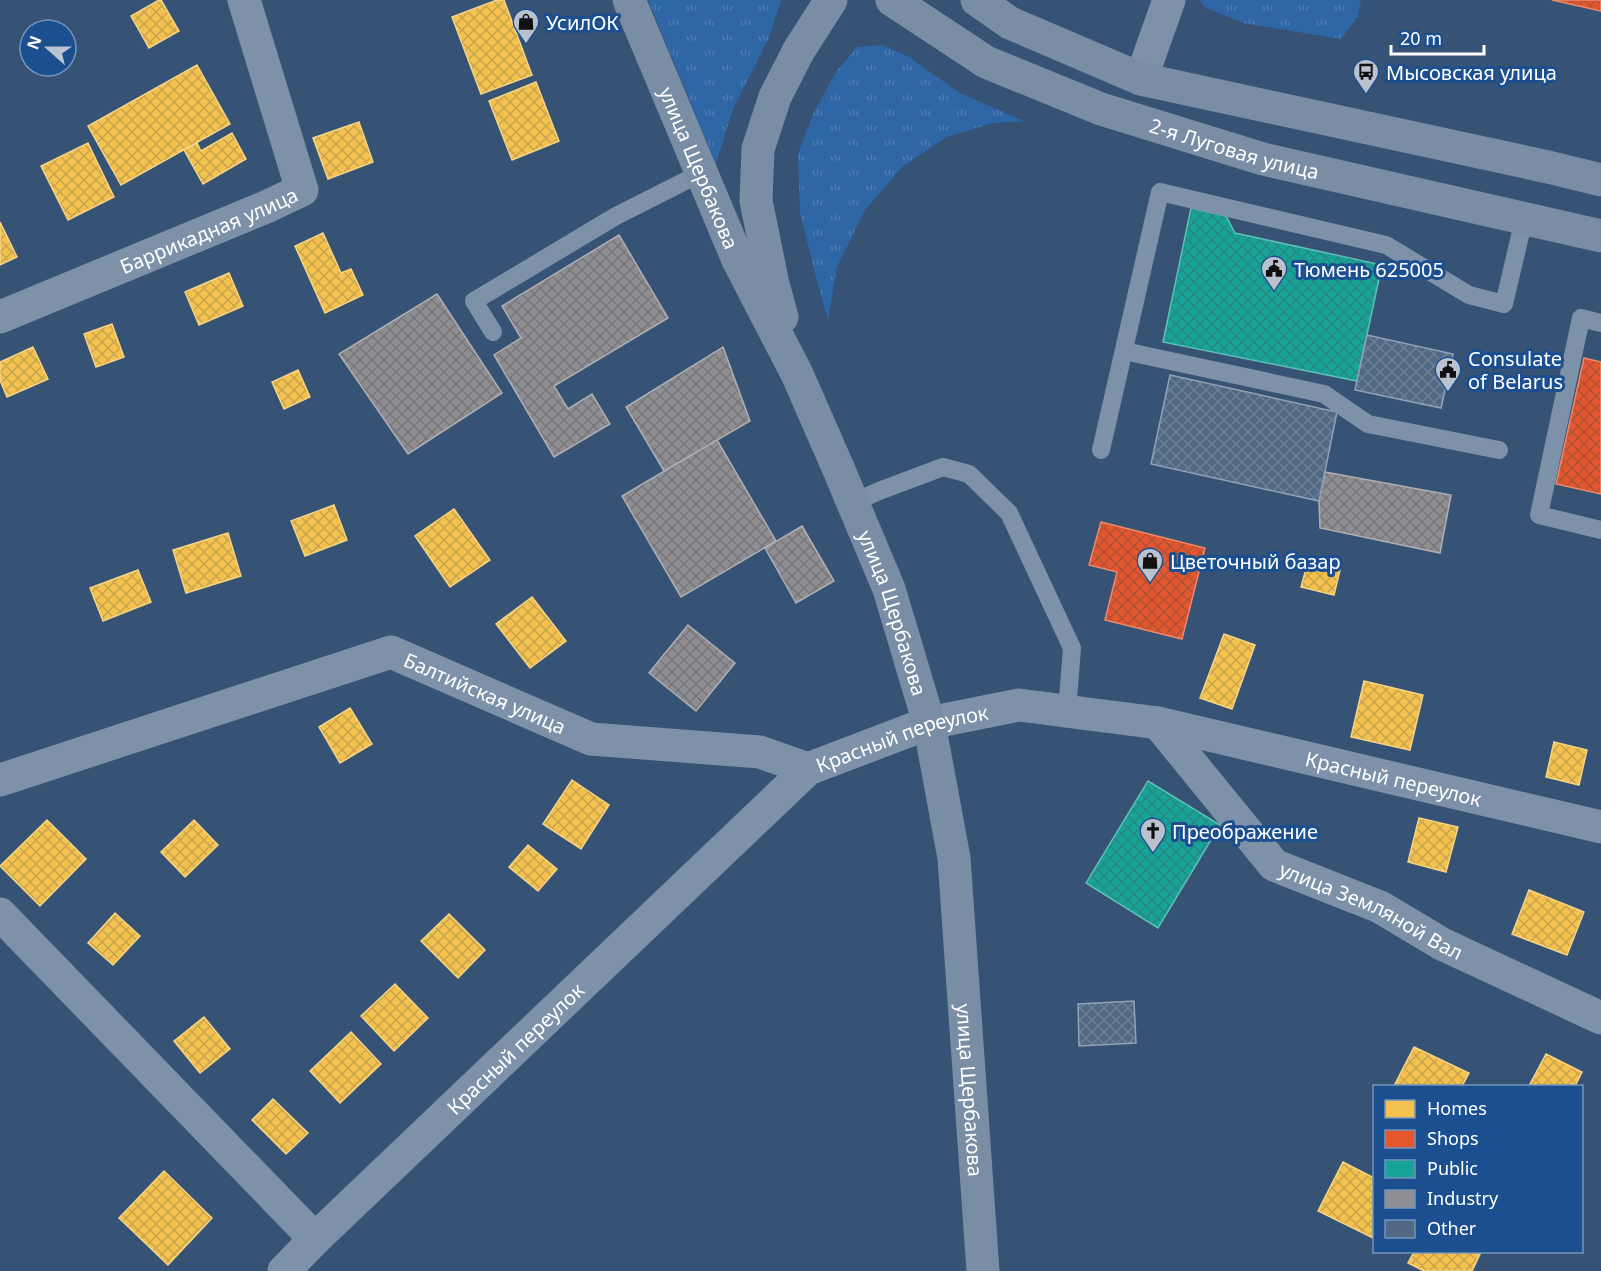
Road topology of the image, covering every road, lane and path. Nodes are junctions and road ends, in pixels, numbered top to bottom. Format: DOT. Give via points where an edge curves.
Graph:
graph roads {
  1 [pos="244,0"];
  2 [pos="629,0"];
  3 [pos="831,0"];
  4 [pos="892,0"];
  5 [pos="977,0"];
  6 [pos="1169,0"];
  7 [pos="1141,79"];
  8 [pos="701,172"];
  9 [pos="1601,180"];
  10 [pos="1524,219"];
  11 [pos="1601,236"];
  12 [pos="0,317"];
  13 [pos="1601,323"];
  14 [pos="493,332"];
  15 [pos="1124,351"];
  16 [pos="797,374"];
  17 [pos="1101,450"];
  18 [pos="1499,450"];
  19 [pos="853,503"];
  20 [pos="1601,530"];
  21 [pos="1067,712"];
  22 [pos="928,723"];
  23 [pos="1158,723"];
  24 [pos="808,769"];
  25 [pos="0,780"];
  26 [pos="1601,827"];
  27 [pos="0,914"];
  28 [pos="1601,1018"];
  29 [pos="315,1239"];
  30 [pos="284,1271"];
  31 [pos="983,1271"];
  1 -- 12 [label="street, Баррикадная улица" via="302,190"];
  2 -- 8 [label="street, улица Щербакова"];
  3 -- 16 [label="street" via="775,97 758,149 756,201"];
  4 -- 10 [label="street, 2-я Луговая улица" via="986,62 1101,109 1263,159"];
  5 -- 7 [label="street" via="1010,23"];
  6 -- 7 [label="street"];
  7 -- 9 [label="street"];
  8 -- 14 [label="lane" via="616,216 474,301"];
  8 -- 16 [label="street, улица Щербакова" via="738,260"];
  10 -- 11 [label="street, 2-я Луговая улица"];
  10 -- 15 [label="lane" via="1504,304 1469,295 1386,245 1160,192"];
  13 -- 20 [label="lane" via="1581,318 1539,515"];
  15 -- 17 [label="lane"];
  15 -- 18 [label="lane" via="1324,394 1368,424"];
  16 -- 19 [label="street, улица Щербакова"];
  19 -- 21 [label="lane" via="944,467 969,474 1009,513 1072,648"];
  19 -- 22 [label="street, улица Щербакова" via="889,589"];
  21 -- 22 [label="street, Красный переулок" via="1019,705"];
  21 -- 23 [label="street, Красный переулок"];
  22 -- 24 [label="street, Красный переулок"];
  22 -- 31 [label="street, улица Щербакова" via="954,858"];
  23 -- 26 [label="street, Красный переулок"];
  23 -- 28 [label="street, улица Земляной Вал" via="1274,865 1380,907 1442,944"];
  24 -- 25 [label="street, Балтийская улица" via="760,752 591,739 391,652"];
  24 -- 29 [label="street, Красный переулок"];
  27 -- 29 [label="street"];
  29 -- 30 [label="street, Красный переулок"];
}
